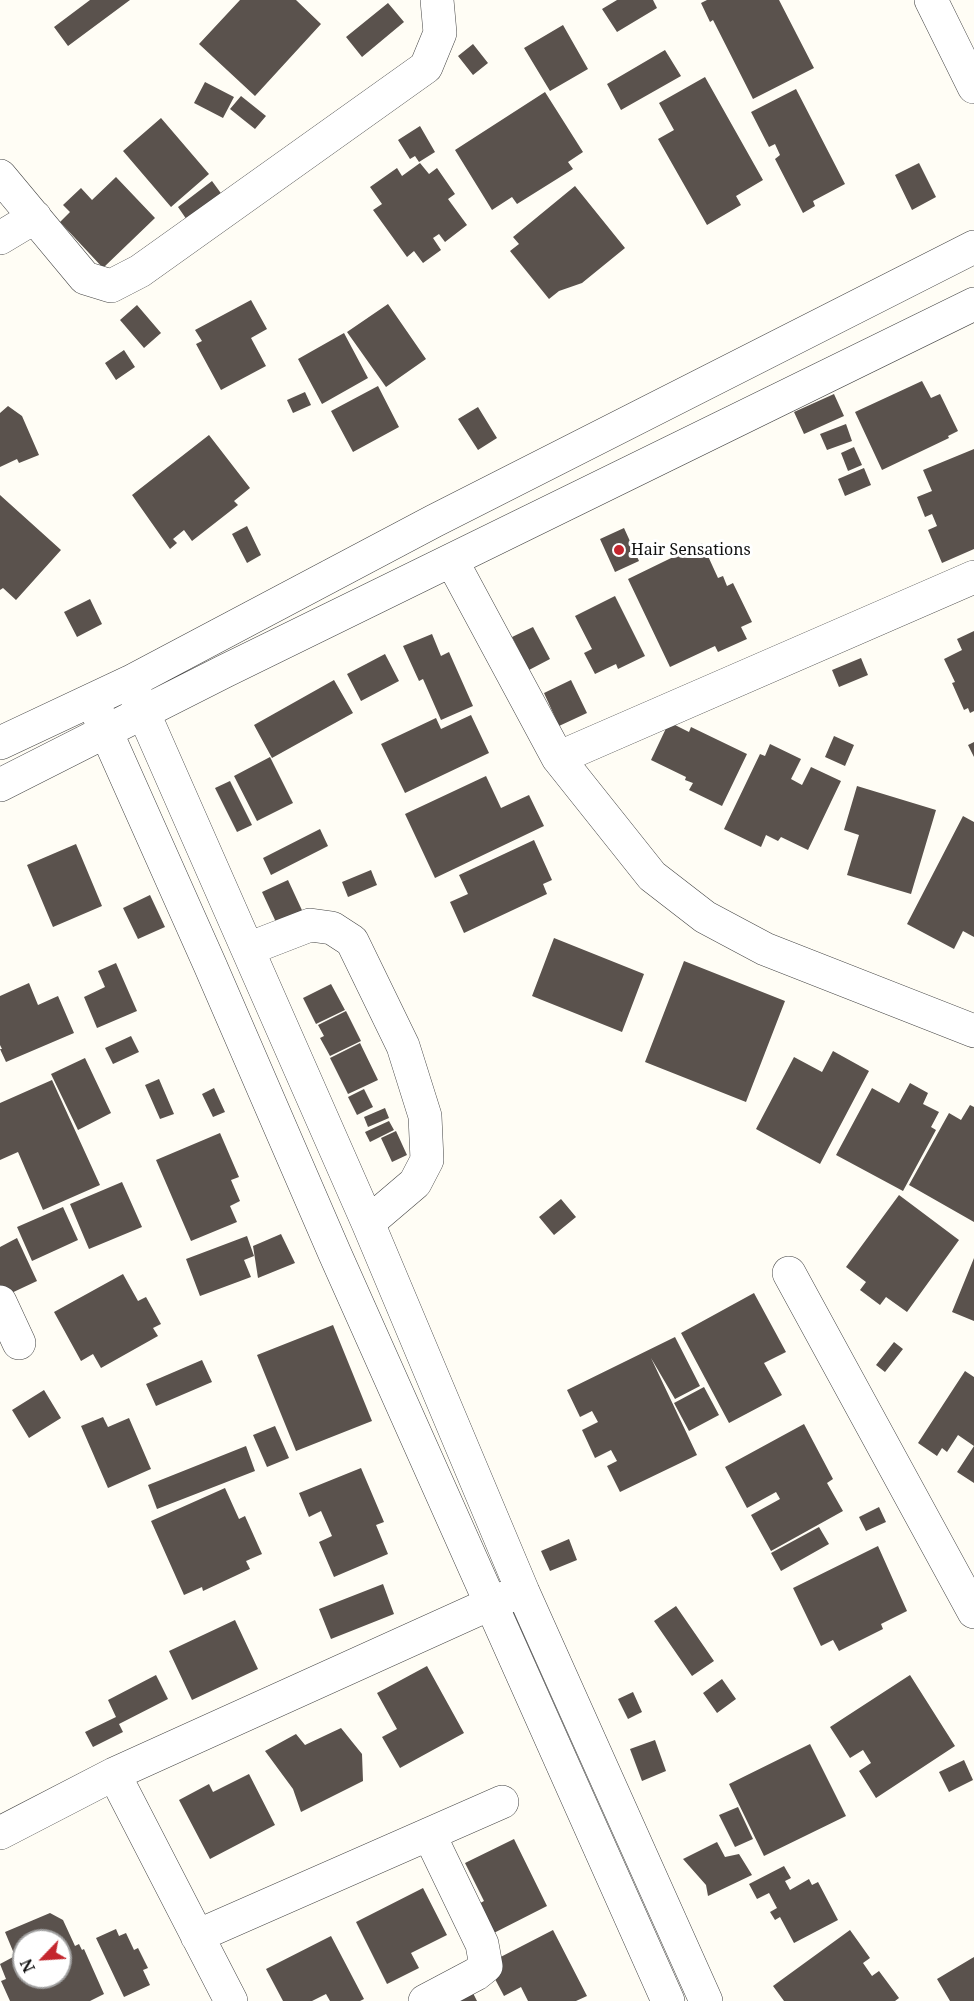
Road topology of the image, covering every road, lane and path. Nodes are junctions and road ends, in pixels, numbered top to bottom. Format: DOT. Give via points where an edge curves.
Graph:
graph roads {
  1 [pos="437,0"];
  2 [pos="931,0"];
  3 [pos="974,87"];
  4 [pos="0,176"];
  5 [pos="35,217"];
  6 [pos="0,238"];
  7 [pos="974,247"];
  8 [pos="974,304"];
  9 [pos="453,561"];
  10 [pos="974,577"];
  11 [pos="130,682"];
  12 [pos="92,700"];
  13 [pos="145,713"];
  14 [pos="106,731"];
  15 [pos="0,743"];
  16 [pos="558,759"];
  17 [pos="0,785"];
  18 [pos="248,949"];
  19 [pos="974,1031"];
  20 [pos="368,1223"];
  21 [pos="789,1273"];
  22 [pos="0,1302"];
  23 [pos="19,1343"];
  24 [pos="523,1592"];
  25 [pos="971,1597"];
  26 [pos="492,1603"];
  27 [pos="114,1774"];
  28 [pos="502,1803"];
  29 [pos="0,1833"];
  30 [pos="429,1834"];
  31 [pos="197,1936"];
  32 [pos="231,2001"];
  33 [pos="425,2001"];
  34 [pos="668,2001"];
  35 [pos="706,2001"];
  1 -- 5 [label="street" via="440,33 426,67 140,271 111,286 85,278"];
  2 -- 3 [label="street"];
  4 -- 5 [label="street"];
  5 -- 6 [label="street"];
  7 -- 11 [label="street" via="434,521"];
  8 -- 9 [label="street"];
  9 -- 13 [label="street"];
  9 -- 16 [label="street"];
  10 -- 16 [label="street"];
  11 -- 12 [label="street"];
  11 -- 13 [label="street"];
  12 -- 14 [label="street"];
  12 -- 15 [label="street"];
  13 -- 14 [label="street"];
  13 -- 18 [label="street"];
  14 -- 17 [label="street"];
  14 -- 26 [label="street"];
  16 -- 19 [label="street" via="652,876 705,917 765,949"];
  18 -- 20 [label="street"];
  18 -- 20 [label="street" via="310,925 332,928 352,941 403,1046 425,1116 427,1160 414,1183"];
  20 -- 24 [label="street"];
  21 -- 25 [label="street"];
  22 -- 23 [label="street"];
  24 -- 26 [label="street"];
  24 -- 35 [label="street"];
  26 -- 27 [label="street"];
  26 -- 34 [label="street"];
  27 -- 29 [label="street"];
  27 -- 31 [label="street"];
  28 -- 30 [label="street"];
  30 -- 31 [label="street"];
  30 -- 33 [label="street" via="482,1944 486,1966"];
  31 -- 32 [label="street"];
}
